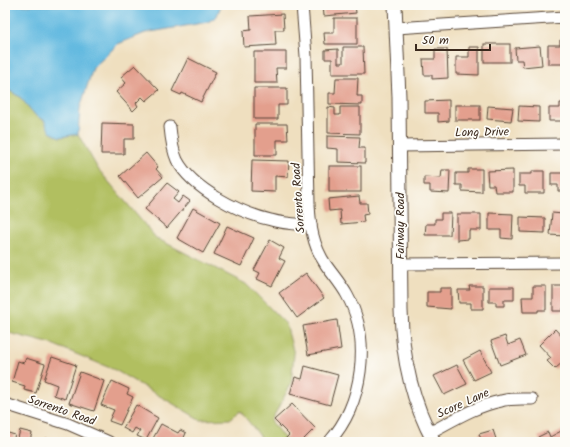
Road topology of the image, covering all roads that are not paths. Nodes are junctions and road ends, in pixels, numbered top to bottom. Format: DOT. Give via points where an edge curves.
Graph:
graph roads {
  1 [pos="302,5"];
  2 [pos="395,5"];
  3 [pos="565,17"];
  4 [pos="396,28"];
  5 [pos="170,127"];
  6 [pos="565,144"];
  7 [pos="399,146"];
  8 [pos="311,225"];
  9 [pos="565,263"];
  10 [pos="400,264"];
  11 [pos="532,399"];
  12 [pos="5,404"];
  13 [pos="432,438"];
  14 [pos="109,442"];
  15 [pos="329,442"];
  1 -- 8 [label="street, Sorrento Road"];
  2 -- 4 [label="street, Fairway Road"];
  3 -- 4 [label="street"];
  4 -- 7 [label="street, Fairway Road"];
  5 -- 8 [label="street" via="171,142 177,160 188,175 208,191 234,207 258,216 281,222"];
  6 -- 7 [label="street, Long Drive"];
  7 -- 10 [label="street, Fairway Road"];
  8 -- 15 [label="street, Sorrento Road" via="321,257 352,305 361,343 361,367 353,401 340,428"];
  9 -- 10 [label="street"];
  10 -- 13 [label="street, Fairway Road" via="401,329 406,364 412,393"];
  11 -- 13 [label="street, Score Lane" via="516,398 491,403 472,411"];
  12 -- 14 [label="street, Sorrento Road" via="68,424"];
}
